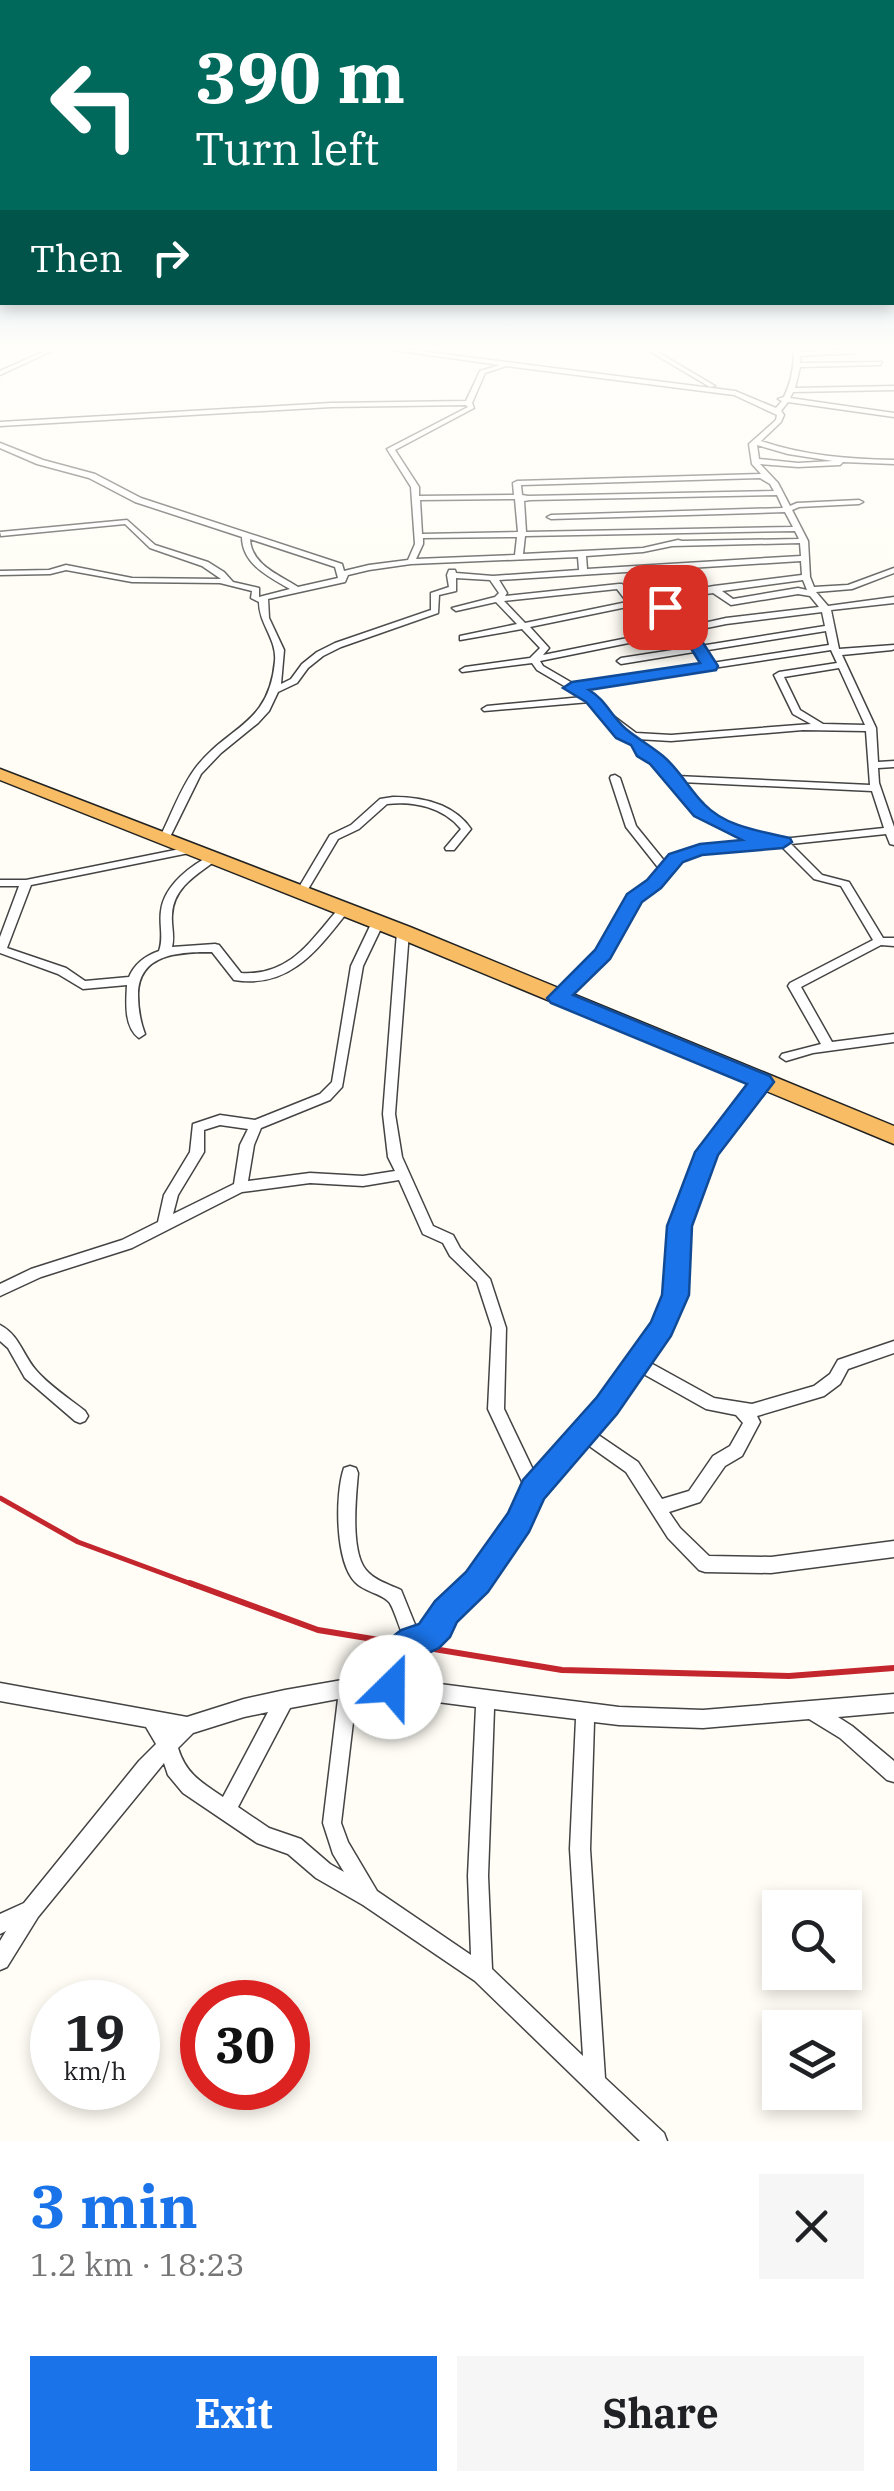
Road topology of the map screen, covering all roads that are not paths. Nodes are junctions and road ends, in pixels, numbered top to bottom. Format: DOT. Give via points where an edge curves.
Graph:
graph roads {
  1 [pos="0,445"];
  2 [pos="401,445"];
  3 [pos="755,445"];
  4 [pos="767,445"];
  5 [pos="853,460"];
  6 [pos="755,461"];
  7 [pos="894,462"];
  8 [pos="774,483"];
  9 [pos="780,493"];
  10 [pos="517,497"];
  11 [pos="543,497"];
  12 [pos="417,498"];
  13 [pos="859,502"];
  14 [pos="788,510"];
  15 [pos="520,515"];
  16 [pos="551,517"];
  17 [pos="676,528"];
  18 [pos="799,529"];
  19 [pos="521,533"];
  20 [pos="2,534"];
  21 [pos="246,536"];
  22 [pos="419,536"];
  23 [pos="804,541"];
  24 [pos="675,544"];
  25 [pos="418,553"];
  26 [pos="582,554"];
  27 [pos="519,558"];
  28 [pos="803,558"];
  29 [pos="411,562"];
  30 [pos="434,562"];
  31 [pos="583,570"];
  32 [pos="894,570"];
  33 [pos="0,573"];
  34 [pos="451,575"];
  35 [pos="806,577"];
  36 [pos="493,578"];
  37 [pos="342,580"];
  38 [pos="230,582"];
  39 [pos="295,588"];
  40 [pos="714,589"];
  41 [pos="813,592"];
  42 [pos="658,598"];
  43 [pos="498,599"];
  44 [pos="894,600"];
  45 [pos="263,601"];
  46 [pos="632,602"];
  47 [pos="456,608"];
  48 [pos="826,609"];
  49 [pos="525,624"];
  50 [pos="828,628"];
  51 [pos="684,630"];
  52 [pos="463,638"];
  53 [pos="892,646"];
  54 [pos="695,647"];
  55 [pos="838,656"];
  56 [pos="534,658"];
  57 [pos="621,660"];
  58 [pos="518,663"];
  59 [pos="710,666"];
  60 [pos="464,670"];
  61 [pos="556,677"];
  62 [pos="572,688"];
  63 [pos="274,690"];
  64 [pos="592,698"];
  65 [pos="487,709"];
  66 [pos="600,711"];
  67 [pos="823,727"];
  68 [pos="871,728"];
  69 [pos="729,733"];
  70 [pos="638,742"];
  71 [pos="894,764"];
  72 [pos="872,765"];
  73 [pos="0,774"];
  74 [pos="615,778"];
  75 [pos="675,779"];
  76 [pos="875,788"];
  77 [pos="893,835"];
  78 [pos="164,839"];
  79 [pos="783,842"];
  80 [pos="450,848"];
  81 [pos="190,850"];
  82 [pos="214,858"];
  83 [pos="665,869"];
  84 [pos="26,882"];
  85 [pos="0,883"];
  86 [pos="300,894"];
  87 [pos="344,910"];
  88 [pos="378,922"];
  89 [pos="404,932"];
  90 [pos="880,941"];
  91 [pos="894,942"];
  92 [pos="0,949"];
  93 [pos="165,951"];
  94 [pos="130,981"];
  95 [pos="558,998"];
  96 [pos="139,1034"];
  97 [pos="894,1038"];
  98 [pos="829,1047"];
  99 [pos="786,1057"];
  100 [pos="762,1082"];
  101 [pos="256,1125"];
  102 [pos="894,1135"];
  103 [pos="402,1175"];
  104 [pos="240,1186"];
  105 [pos="164,1224"];
  106 [pos="0,1290"];
  107 [pos="0,1331"];
  108 [pos="894,1347"];
  109 [pos="636,1362"];
  110 [pos="741,1410"];
  111 [pos="80,1416"];
  112 [pos="582,1434"];
  113 [pos="350,1473"];
  114 [pos="534,1490"];
  115 [pos="660,1507"];
  116 [pos="894,1549"];
  117 [pos="412,1640"];
  118 [pos="391,1687"];
  119 [pos="348,1688"];
  120 [pos="0,1692"];
  121 [pos="485,1698"];
  122 [pos="286,1699"];
  123 [pos="894,1702"];
  124 [pos="811,1710"];
  125 [pos="585,1712"];
  126 [pos="150,1718"];
  127 [pos="186,1726"];
  128 [pos="169,1748"];
  129 [pos="894,1773"];
  130 [pos="227,1808"];
  131 [pos="370,1898"];
  132 [pos="32,1910"];
  133 [pos="0,1924"];
  134 [pos="0,1960"];
  135 [pos="482,1974"];
  136 [pos="595,2082"];
  137 [pos="656,2141"];
  1 -- 21 [label="street"];
  2 -- 12 [label="street" via="391,450"];
  3 -- 6 [label="street"];
  4 -- 5 [label="street"];
  5 -- 6 [label="street"];
  5 -- 7 [label="street"];
  6 -- 8 [label="street"];
  8 -- 9 [label="street"];
  8 -- 10 [label="street" via="761,476 536,481 517,483"];
  9 -- 14 [label="street"];
  9 -- 15 [label="street" via="530,498 520,499"];
  10 -- 11 [label="street"];
  10 -- 12 [label="street"];
  10 -- 15 [label="street"];
  12 -- 22 [label="street"];
  13 -- 14 [label="street"];
  14 -- 16 [label="street"];
  14 -- 18 [label="street"];
  15 -- 19 [label="street"];
  17 -- 18 [label="street"];
  17 -- 19 [label="street"];
  17 -- 24 [label="street" via="682,540"];
  18 -- 23 [label="street"];
  19 -- 22 [label="street"];
  19 -- 27 [label="street"];
  20 -- 38 [label="street" via="131,523 150,545 215,566"];
  21 -- 37 [label="street" via="339,566"];
  21 -- 39 [label="street" via="244,544 264,571"];
  22 -- 25 [label="street"];
  23 -- 24 [label="street"];
  23 -- 28 [label="street"];
  24 -- 26 [label="street"];
  25 -- 29 [label="street"];
  25 -- 30 [label="street"];
  26 -- 27 [label="street"];
  26 -- 31 [label="street"];
  27 -- 30 [label="street"];
  28 -- 31 [label="street"];
  28 -- 35 [label="street"];
  29 -- 30 [label="street"];
  29 -- 37 [label="street" via="357,568"];
  30 -- 34 [label="street" via="455,564"];
  31 -- 36 [label="street"];
  32 -- 41 [label="street"];
  33 -- 38 [label="street" via="66,567 155,583"];
  34 -- 36 [label="street"];
  34 -- 63 [label="street" via="453,589 435,593 435,612 356,637 304,664 294,681"];
  35 -- 40 [label="street"];
  35 -- 41 [label="street"];
  36 -- 43 [label="street" via="503,592"];
  37 -- 39 [label="street"];
  38 -- 45 [label="street" via="256,590 255,598"];
  39 -- 45 [label="street"];
  40 -- 41 [label="street" via="731,602"];
  40 -- 42 [label="street"];
  41 -- 48 [label="street"];
  42 -- 46 [label="street"];
  42 -- 51 [label="street"];
  43 -- 46 [label="street" via="619,586"];
  43 -- 47 [label="street"];
  43 -- 49 [label="street"];
  44 -- 48 [label="street"];
  45 -- 63 [label="street" via="262,617 280,649"];
  46 -- 49 [label="street"];
  48 -- 50 [label="street"];
  48 -- 51 [label="street"];
  49 -- 52 [label="street"];
  49 -- 56 [label="street" via="544,648"];
  50 -- 54 [label="street"];
  50 -- 55 [label="street"];
  51 -- 54 [label="street"];
  51 -- 56 [label="street"];
  53 -- 55 [label="street"];
  54 -- 57 [label="street"];
  54 -- 59 [label="street"];
  55 -- 59 [label="street"];
  55 -- 67 [label="street" via="778,675 796,712"];
  55 -- 68 [label="street"];
  56 -- 58 [label="street"];
  56 -- 61 [label="street"];
  58 -- 60 [label="street"];
  58 -- 61 [label="street"];
  59 -- 62 [label="street"];
  61 -- 62 [label="street"];
  62 -- 64 [label="street"];
  63 -- 78 [label="street" via="257,722 202,766"];
  64 -- 65 [label="street"];
  64 -- 66 [label="street"];
  66 -- 69 [label="street" via="645,738"];
  66 -- 70 [label="street"];
  67 -- 68 [label="street"];
  67 -- 69 [label="street"];
  68 -- 72 [label="street"];
  69 -- 70 [label="street"];
  70 -- 75 [label="street"];
  71 -- 72 [label="street"];
  72 -- 76 [label="street"];
  73 -- 78 [label="highway"];
  74 -- 83 [label="street" via="632,827"];
  75 -- 76 [label="street"];
  75 -- 79 [label="street" via="700,812 740,834"];
  76 -- 77 [label="street"];
  77 -- 79 [label="street"];
  78 -- 81 [label="highway"];
  79 -- 83 [label="street" via="700,850"];
  79 -- 90 [label="street" via="818,877 845,884"];
  80 -- 86 [label="street" via="466,829 460,820 392,798 334,837"];
  81 -- 82 [label="highway"];
  81 -- 84 [label="street"];
  82 -- 86 [label="highway"];
  82 -- 93 [label="street" via="172,891"];
  83 -- 95 [label="street" via="634,898 603,954"];
  84 -- 85 [label="street"];
  84 -- 92 [label="street"];
  86 -- 87 [label="highway"];
  87 -- 88 [label="highway"];
  87 -- 93 [label="street" via="288,970 268,979 238,976 215,948"];
  88 -- 89 [label="highway"];
  88 -- 101 [label="street" via="357,966 338,1084 325,1097"];
  89 -- 95 [label="highway"];
  89 -- 103 [label="street" via="389,1114"];
  90 -- 91 [label="street"];
  90 -- 98 [label="street" via="794,986"];
  92 -- 94 [label="street" via="83,985"];
  93 -- 94 [label="street"];
  94 -- 96 [label="street" via="131,1018"];
  95 -- 100 [label="highway"];
  97 -- 98 [label="street"];
  98 -- 99 [label="street"];
  100 -- 102 [label="highway"];
  100 -- 109 [label="street" via="708,1152 679,1226 670,1313"];
  101 -- 104 [label="street"];
  101 -- 105 [label="street" via="220,1120 198,1127 197,1152"];
  103 -- 104 [label="street"];
  103 -- 114 [label="street" via="428,1230 448,1239 482,1279 498,1328 496,1409"];
  104 -- 105 [label="street"];
  105 -- 106 [label="street" via="128,1244"];
  107 -- 111 [label="street" via="30,1374"];
  108 -- 110 [label="street" via="843,1364 820,1391"];
  109 -- 110 [label="street" via="711,1404"];
  109 -- 112 [label="street"];
  110 -- 115 [label="street" via="752,1422 736,1450 719,1461 694,1497"];
  112 -- 114 [label="street"];
  112 -- 115 [label="street" via="632,1468"];
  113 -- 117 [label="street" via="355,1570 395,1596"];
  114 -- 117 [label="street" via="477,1582 428,1637"];
  115 -- 116 [label="street" via="674,1533 705,1564 771,1565"];
  117 -- 118 [label="street" via="398,1653"];
  118 -- 119 [label="street"];
  118 -- 121 [label="street"];
  119 -- 122 [label="street"];
  119 -- 131 [label="street" via="332,1823"];
  120 -- 126 [label="street"];
  121 -- 125 [label="street"];
  121 -- 135 [label="street" via="478,1876"];
  122 -- 127 [label="street"];
  122 -- 130 [label="street"];
  123 -- 124 [label="street"];
  124 -- 125 [label="street" via="703,1718"];
  124 -- 129 [label="street"];
  125 -- 136 [label="street" via="580,1850"];
  126 -- 127 [label="street"];
  126 -- 128 [label="street"];
  127 -- 128 [label="street"];
  128 -- 130 [label="street" via="190,1786"];
  128 -- 132 [label="street"];
  130 -- 131 [label="street"];
  131 -- 135 [label="street"];
  132 -- 133 [label="street"];
  132 -- 134 [label="street"];
  135 -- 136 [label="street"];
  136 -- 137 [label="street"];
}
